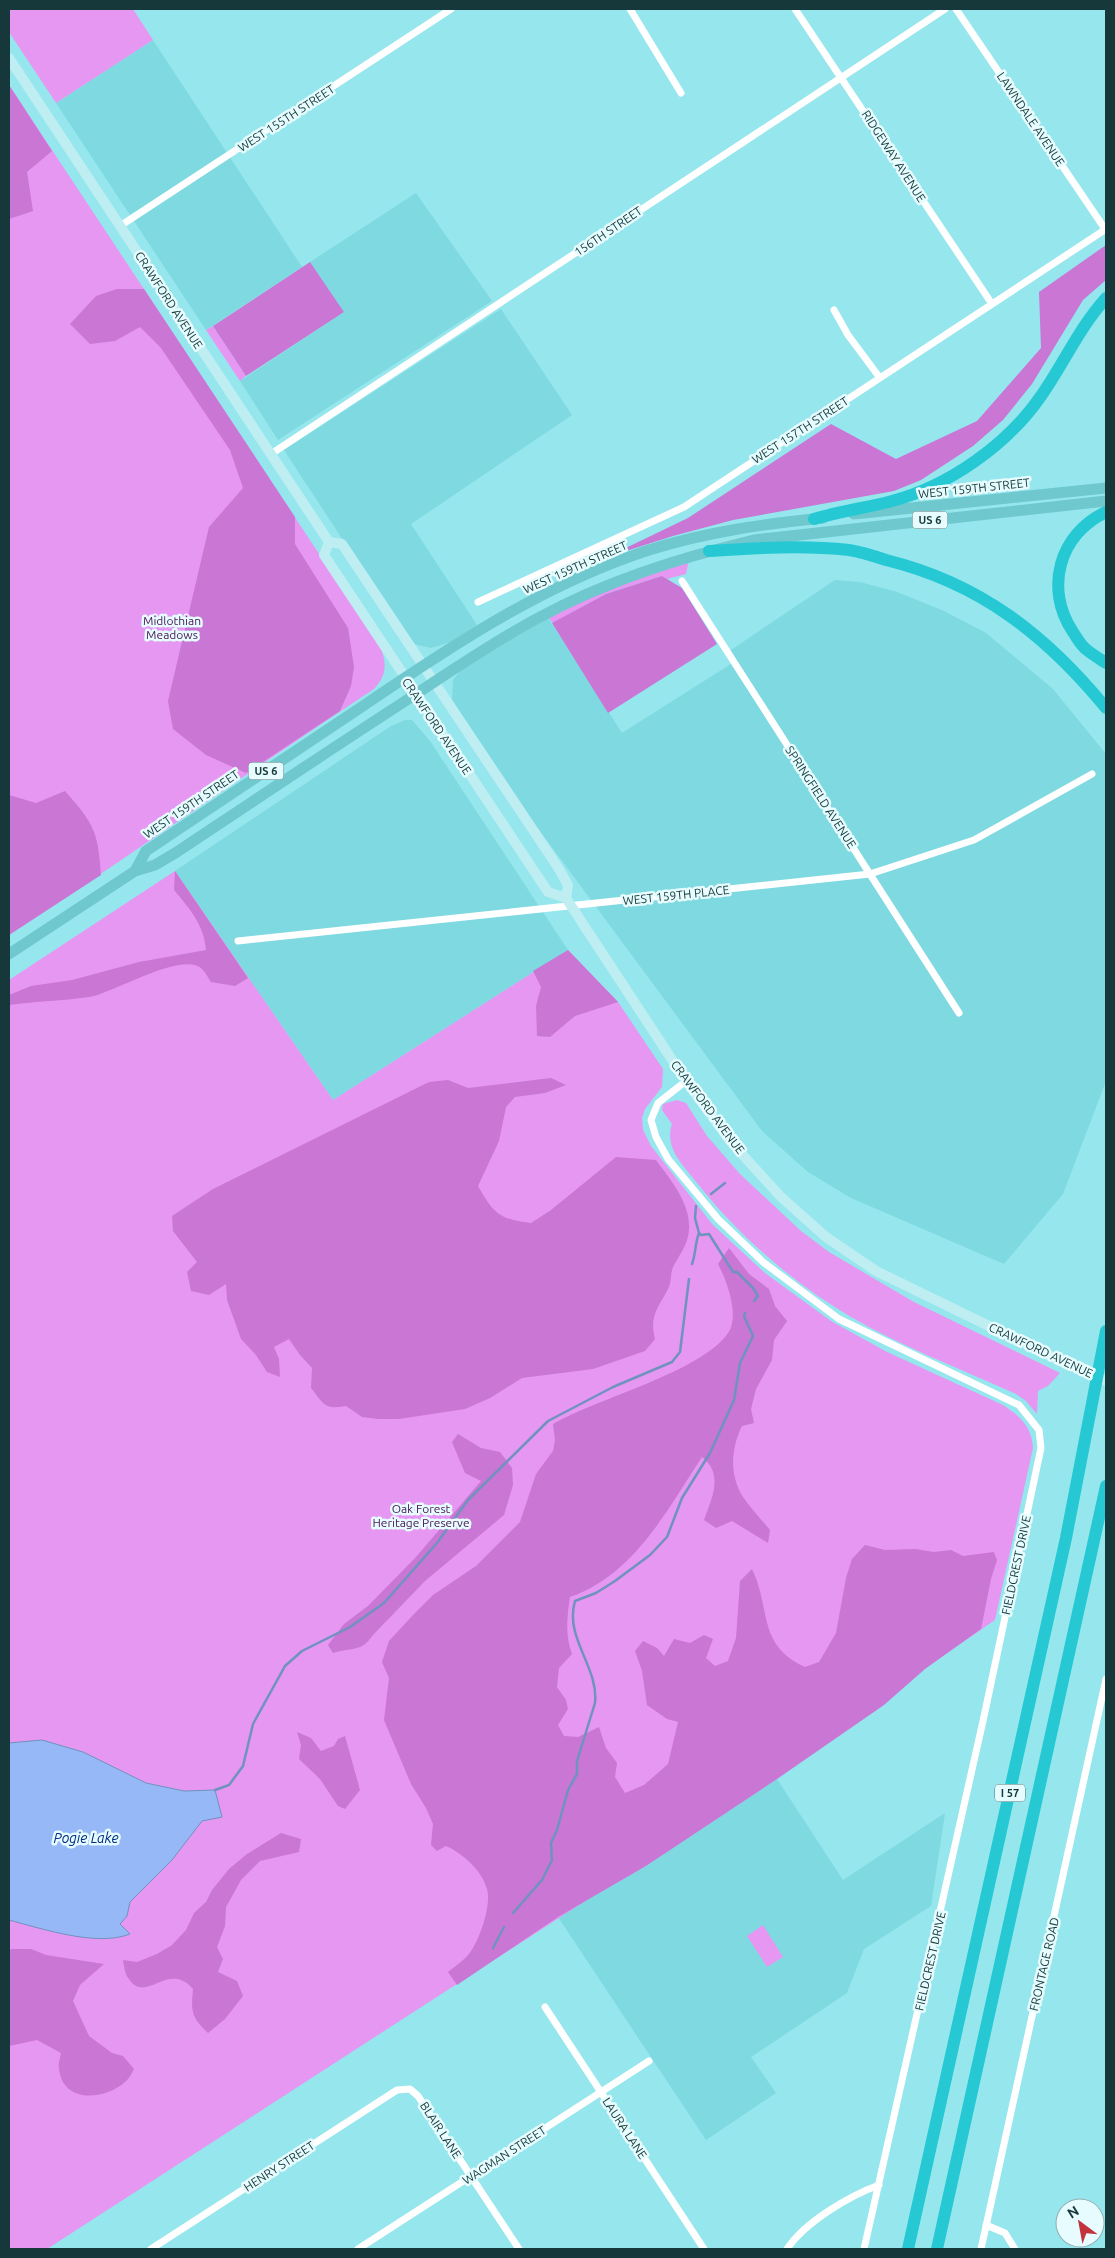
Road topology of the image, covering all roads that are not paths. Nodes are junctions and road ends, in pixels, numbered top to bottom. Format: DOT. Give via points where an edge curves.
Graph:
graph roads {
  1 [pos="451,9"];
  2 [pos="630,9"];
  3 [pos="796,9"];
  4 [pos="945,9"];
  5 [pos="956,9"];
  6 [pos="9,58"];
  7 [pos="842,77"];
  8 [pos="681,94"];
  9 [pos="120,226"];
  10 [pos="1106,229"];
  11 [pos="1106,298"];
  12 [pos="992,304"];
  13 [pos="834,310"];
  14 [pos="880,378"];
  15 [pos="271,454"];
  16 [pos="1106,488"];
  17 [pos="1106,501"];
  18 [pos="1106,512"];
  19 [pos="814,519"];
  20 [pos="329,542"];
  21 [pos="709,551"];
  22 [pos="682,581"];
  23 [pos="478,602"];
  24 [pos="1106,663"];
  25 [pos="423,665"];
  26 [pos="404,677"];
  27 [pos="434,682"];
  28 [pos="415,694"];
  29 [pos="1106,708"];
  30 [pos="1092,774"];
  31 [pos="135,871"];
  32 [pos="870,874"];
  33 [pos="569,902"];
  34 [pos="238,941"];
  35 [pos="9,954"];
  36 [pos="960,1013"];
  37 [pos="686,1081"];
  38 [pos="1106,1319"];
  39 [pos="1106,1333"];
  40 [pos="1106,1381"];
  41 [pos="1106,1486"];
  42 [pos="1106,1679"];
  43 [pos="545,2007"];
  44 [pos="649,2061"];
  45 [pos="410,2089"];
  46 [pos="600,2091"];
  47 [pos="471,2176"];
  48 [pos="879,2185"];
  49 [pos="986,2225"];
  50 [pos="151,2249"];
  51 [pos="358,2249"];
  52 [pos="520,2249"];
  53 [pos="704,2249"];
  54 [pos="787,2249"];
  55 [pos="864,2249"];
  56 [pos="908,2249"];
  57 [pos="938,2249"];
  58 [pos="981,2249"];
  59 [pos="1015,2249"];
  1 -- 9 [label="street, WEST 155TH STREET"];
  2 -- 8 [label="street"];
  3 -- 7 [label="street, RIDGEWAY AVENUE"];
  4 -- 7 [label="street, 156TH STREET"];
  5 -- 10 [label="street, LAWNDALE AVENUE"];
  6 -- 9 [label="main road, CRAWFORD AVENUE"];
  7 -- 12 [label="street, RIDGEWAY AVENUE"];
  7 -- 15 [label="street, 156TH STREET"];
  9 -- 15 [label="main road, CRAWFORD AVENUE"];
  10 -- 12 [label="street, WEST 157TH STREET"];
  11 -- 19 [label="highway" via="1078,334 1030,410 1009,434 964,469 892,501"];
  12 -- 14 [label="street, WEST 157TH STREET"];
  13 -- 14 [label="street"];
  14 -- 23 [label="street, WEST 157TH STREET" via="684,507"];
  15 -- 20 [label="main road, CRAWFORD AVENUE"];
  16 -- 19 [label="main road, WEST 159TH STREET / US 6"];
  17 -- 21 [label="main road, WEST 159TH STREET / US 6" via="789,535"];
  18 -- 24 [label="highway" via="1090,522 1073,540 1062,561 1058,602 1069,626 1086,650"];
  19 -- 25 [label="main road, WEST 159TH STREET / US 6" via="748,526 696,537 608,565 520,606"];
  20 -- 25 [label="main road, CRAWFORD AVENUE" via="342,544"];
  20 -- 26 [label="main road, CRAWFORD AVENUE" via="324,555"];
  21 -- 27 [label="main road, WEST 159TH STREET / US 6" via="649,569 564,605"];
  21 -- 29 [label="highway" via="784,546 851,551 902,563 955,582 1011,616 1055,651"];
  22 -- 32 [label="street, SPRINGFIELD AVENUE"];
  25 -- 26 [label="main road, WEST 159TH STREET / US 6"];
  25 -- 27 [label="main road, CRAWFORD AVENUE"];
  26 -- 28 [label="main road, CRAWFORD AVENUE"];
  26 -- 31 [label="main road, WEST 159TH STREET / US 6" via="146,851"];
  27 -- 28 [label="main road, WEST 159TH STREET / US 6"];
  27 -- 33 [label="main road, CRAWFORD AVENUE" via="559,869 568,885"];
  28 -- 31 [label="main road, WEST 159TH STREET / US 6" via="177,852 155,865"];
  28 -- 33 [label="main road, CRAWFORD AVENUE" via="548,892"];
  30 -- 32 [label="street, WEST 159TH PLACE" via="974,840"];
  31 -- 35 [label="main road, WEST 159TH STREET / US 6"];
  32 -- 33 [label="street, WEST 159TH PLACE"];
  32 -- 36 [label="street, SPRINGFIELD AVENUE"];
  33 -- 34 [label="street, WEST 159TH PLACE"];
  33 -- 37 [label="main road, CRAWFORD AVENUE"];
  37 -- 40 [label="main road, CRAWFORD AVENUE" via="730,1141 781,1197 826,1237 876,1271"];
  37 -- 48 [label="street, FIELDCREST DRIVE" via="658,1103 651,1120 668,1159 718,1219 763,1262 840,1319 1019,1405 1039,1430 1041,1448 1030,1501"];
  38 -- 39 [label="highway"];
  39 -- 56 [label="highway, I 57" via="1066,1538"];
  41 -- 57 [label="highway, I 57"];
  42 -- 49 [label="street, FRONTAGE ROAD"];
  43 -- 46 [label="street, LAURA LANE"];
  44 -- 46 [label="street, WAGMAN STREET"];
  45 -- 47 [label="street, BLAIR LANE" via="418,2096"];
  45 -- 50 [label="street, HENRY STREET" via="397,2090"];
  46 -- 47 [label="street, WAGMAN STREET"];
  46 -- 53 [label="street, LAURA LANE"];
  47 -- 51 [label="street, WAGMAN STREET"];
  47 -- 52 [label="street, BLAIR LANE"];
  48 -- 54 [label="street" via="806,2227"];
  48 -- 55 [label="street, FIELDCREST DRIVE"];
  49 -- 58 [label="street, FRONTAGE ROAD"];
  49 -- 59 [label="street" via="1006,2233"];
}
